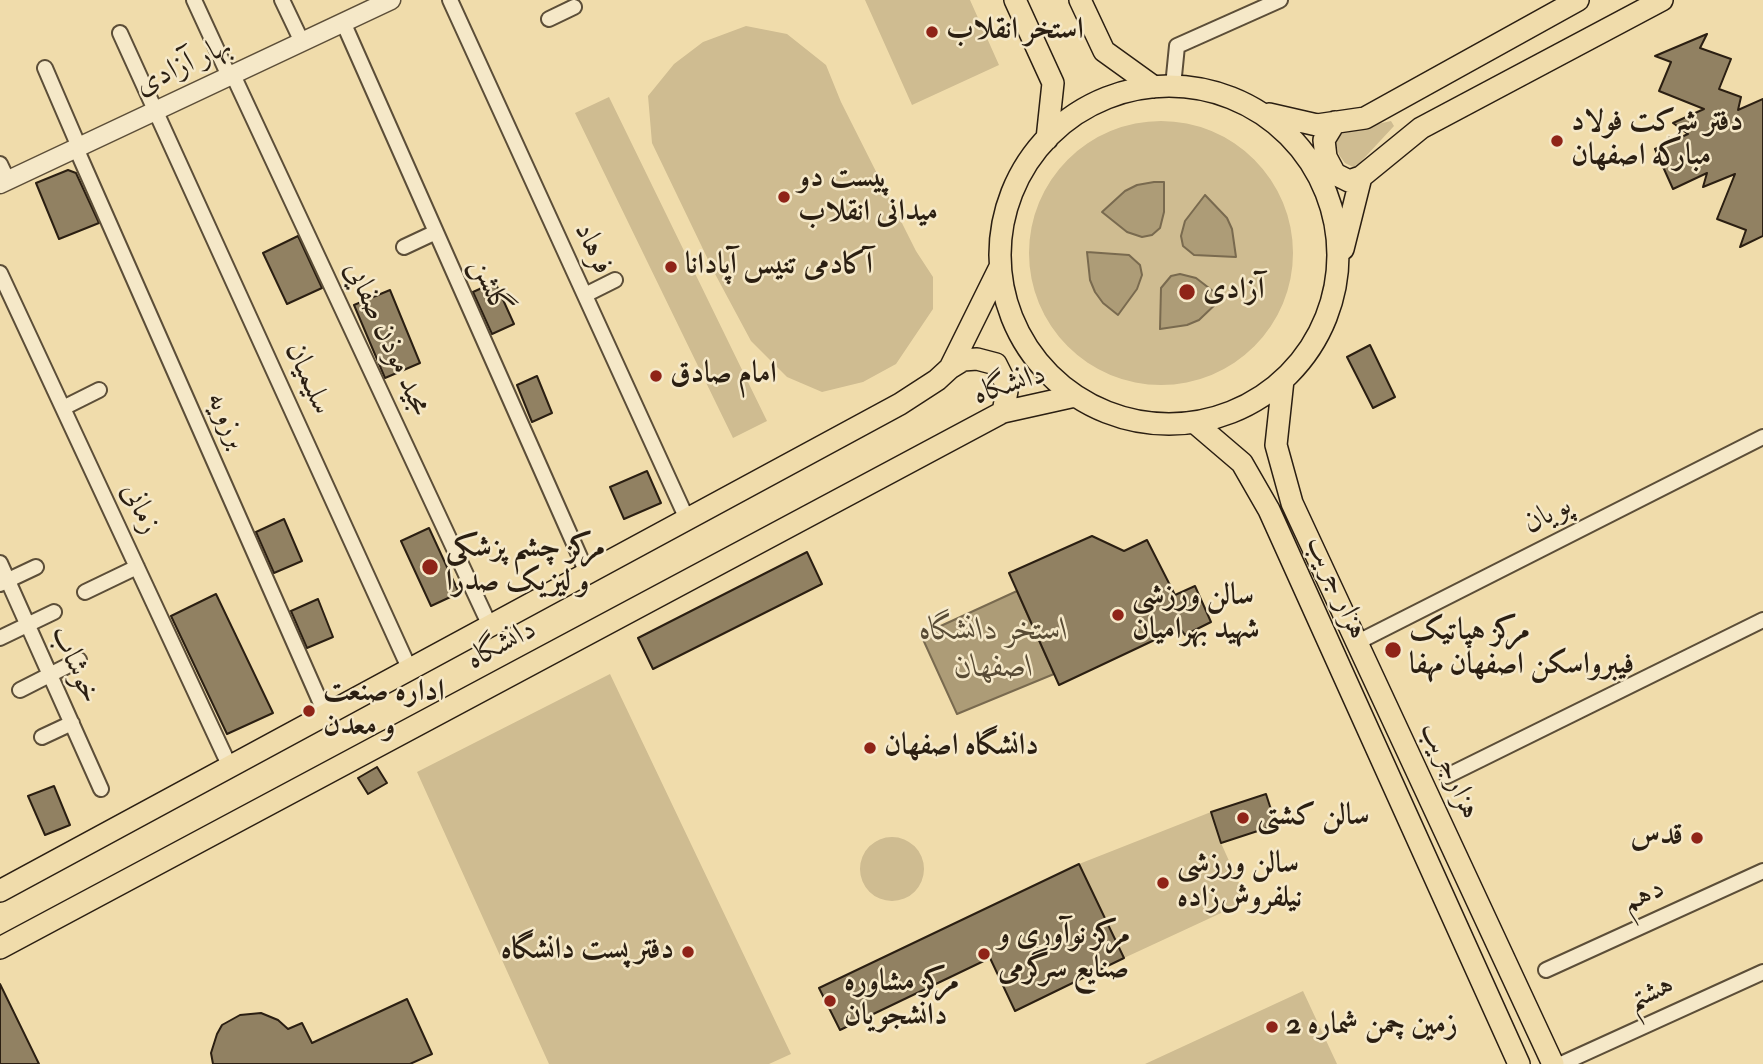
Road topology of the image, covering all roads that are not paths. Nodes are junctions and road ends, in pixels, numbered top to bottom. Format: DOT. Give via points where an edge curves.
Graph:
graph roads {
  1 [pos="194,0"];
  2 [pos="282,0"];
  3 [pos="391,0"];
  4 [pos="450,0"];
  5 [pos="1014,0"];
  6 [pos="1080,0"];
  7 [pos="1280,0"];
  8 [pos="1578,0"];
  9 [pos="1662,0"];
  10 [pos="566,6"];
  11 [pos="549,19"];
  12 [pos="343,22"];
  13 [pos="120,33"];
  14 [pos="302,42"];
  15 [pos="45,68"];
  16 [pos="231,75"];
  17 [pos="1163,86"];
  18 [pos="156,111"];
  19 [pos="1261,113"];
  20 [pos="1335,122"];
  21 [pos="1046,139"];
  22 [pos="78,148"];
  23 [pos="0,164"];
  24 [pos="1361,177"];
  25 [pos="4,182"];
  26 [pos="436,232"];
  27 [pos="404,247"];
  28 [pos="1000,267"];
  29 [pos="1338,272"];
  30 [pos="0,273"];
  31 [pos="615,280"];
  32 [pos="585,295"];
  33 [pos="950,368"];
  34 [pos="1283,380"];
  35 [pos="99,390"];
  36 [pos="1075,396"];
  37 [pos="63,408"];
  38 [pos="1003,412"];
  39 [pos="1194,422"];
  40 [pos="1763,437"];
  41 [pos="687,519"];
  42 [pos="0,564"];
  43 [pos="36,566"];
  44 [pos="137,567"];
  45 [pos="587,573"];
  46 [pos="4,582"];
  47 [pos="85,592"];
  48 [pos="54,612"];
  49 [pos="1763,620"];
  50 [pos="27,625"];
  51 [pos="490,626"];
  52 [pos="0,638"];
  53 [pos="1356,643"];
  54 [pos="79,660"];
  55 [pos="410,670"];
  56 [pos="50,675"];
  57 [pos="20,690"];
  58 [pos="326,715"];
  59 [pos="72,723"];
  60 [pos="42,737"];
  61 [pos="1404,744"];
  62 [pos="1378,756"];
  63 [pos="230,767"];
  64 [pos="1447,776"];
  65 [pos="101,789"];
  66 [pos="1763,871"];
  67 [pos="0,891"];
  68 [pos="0,948"];
  69 [pos="1546,970"];
  70 [pos="1763,972"];
  71 [pos="1519,1064"];
  72 [pos="1553,1064"];
  73 [pos="1561,1064"];
  1 -- 16 [label="street, مجید موذن صفایی"];
  2 -- 14 [label="street"];
  3 -- 12 [label="street, بهار آزادی"];
  4 -- 32 [label="street, فرهاد"];
  5 -- 21 [label="main road" via="1053,83"];
  6 -- 17 [label="main road" via="1104,51"];
  7 -- 17 [label="street" via="1177,46"];
  8 -- 20 [label="main road" via="1365,118"];
  9 -- 24 [label="main road" via="1421,128"];
  10 -- 11 [label="street"];
  12 -- 14 [label="street, بهار آزادی"];
  12 -- 26 [label="street, گلشن"];
  13 -- 18 [label="street, سلیمیان"];
  14 -- 16 [label="street, بهار آزادی"];
  15 -- 22 [label="street, برزویه"];
  16 -- 18 [label="street, بهار آزادی"];
  16 -- 51 [label="street, مجید موذن صفایی"];
  17 -- 19 [label="main road" via="1204,89"];
  17 -- 21 [label="main road" via="1124,92 1095,103"];
  18 -- 22 [label="street, بهار آزادی"];
  18 -- 55 [label="street, سلیمیان"];
  19 -- 20 [label="main road" via="1317,125"];
  19 -- 29 [label="main road" via="1286,132 1322,181 1335,220"];
  20 -- 24 [label="main road" via="1324,141 1326,158 1335,174 1349,181"];
  21 -- 28 [label="main road" via="1025,166 1010,198"];
  22 -- 25 [label="street, بهار آزادی"];
  22 -- 58 [label="street, برزویه"];
  23 -- 25 [label="street"];
  24 -- 29 [label="main road"];
  26 -- 27 [label="street"];
  26 -- 45 [label="street, گلشن"];
  28 -- 33 [label="main road, دانشگاه"];
  28 -- 36 [label="main road" via="1015,327 1044,369"];
  29 -- 34 [label="main road" via="1320,331 1304,358"];
  30 -- 37 [label="street, زمانی"];
  31 -- 32 [label="street"];
  32 -- 41 [label="street, فرهاد"];
  33 -- 38 [label="main road" via="963,360 996,364 1007,391"];
  33 -- 41 [label="main road, دانشگاه" via="900,404"];
  34 -- 39 [label="main road" via="1256,400"];
  34 -- 53 [label="main road, هزارجریب" via="1276,445 1292,503"];
  35 -- 37 [label="street"];
  36 -- 38 [label="main road, دانشگاه"];
  36 -- 39 [label="main road" via="1132,420"];
  37 -- 44 [label="street, زمانی"];
  38 -- 68 [label="main road, دانشگاه"];
  39 -- 62 [label="main road, هزار جریب" via="1242,463 1269,510"];
  40 -- 53 [label="street, پویان"];
  41 -- 45 [label="main road, دانشگاه"];
  42 -- 46 [label="street, خوشاب"];
  43 -- 46 [label="street"];
  44 -- 47 [label="street"];
  44 -- 63 [label="street, زمانی"];
  45 -- 51 [label="main road, دانشگاه"];
  46 -- 50 [label="street, خوشاب"];
  48 -- 50 [label="street"];
  49 -- 64 [label="street"];
  50 -- 52 [label="street"];
  50 -- 56 [label="street, خوشاب"];
  51 -- 55 [label="main road, دانشگاه"];
  53 -- 61 [label="main road, هزارجریب"];
  54 -- 56 [label="street"];
  55 -- 58 [label="main road, دانشگاه"];
  56 -- 57 [label="street"];
  56 -- 59 [label="street, خوشاب"];
  58 -- 63 [label="main road, دانشگاه"];
  59 -- 60 [label="street"];
  59 -- 65 [label="street, خوشاب"];
  61 -- 62 [label="main road"];
  61 -- 72 [label="main road, هزارجریب"];
  62 -- 71 [label="main road, هزار جریب"];
  63 -- 67 [label="main road, دانشگاه"];
  66 -- 69 [label="street, دهم"];
  70 -- 73 [label="street, هشتم"];
}
